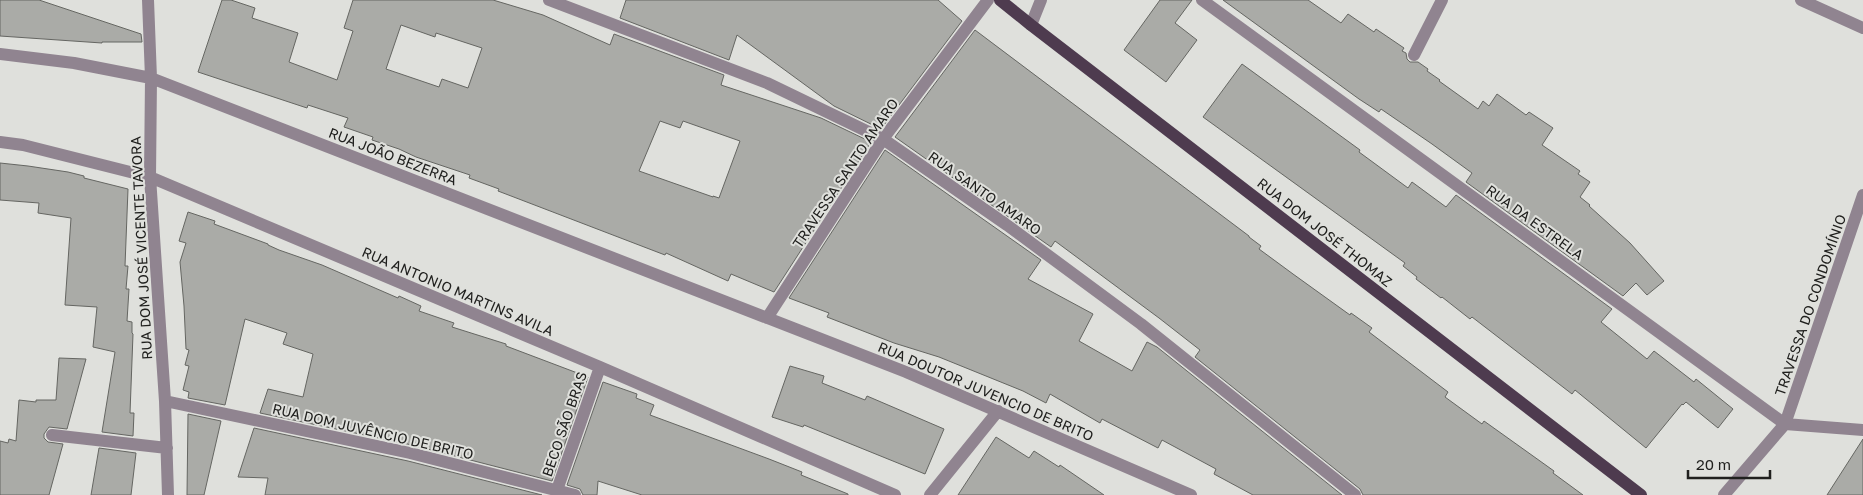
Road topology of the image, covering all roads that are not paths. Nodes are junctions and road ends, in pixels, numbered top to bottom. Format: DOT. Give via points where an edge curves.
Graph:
graph roads {
  1 [pos="148,0"];
  2 [pos="549,0"];
  3 [pos="988,0"];
  4 [pos="1000,0"];
  5 [pos="1041,0"];
  6 [pos="1202,0"];
  7 [pos="1442,0"];
  8 [pos="1801,0"];
  9 [pos="1031,26"];
  10 [pos="1863,28"];
  11 [pos="0,54"];
  12 [pos="1414,56"];
  13 [pos="151,78"];
  14 [pos="883,139"];
  15 [pos="0,142"];
  16 [pos="150,177"];
  17 [pos="1863,195"];
  18 [pos="767,318"];
  19 [pos="600,367"];
  20 [pos="165,401"];
  21 [pos="998,411"];
  22 [pos="1785,424"];
  23 [pos="1863,430"];
  24 [pos="52,435"];
  25 [pos="167,448"];
  26 [pos="557,490"];
  27 [pos="1636,491"];
  28 [pos="168,495"];
  29 [pos="575,495"];
  30 [pos="896,495"];
  31 [pos="930,495"];
  32 [pos="1191,495"];
  33 [pos="1355,495"];
  34 [pos="1647,495"];
  35 [pos="1724,495"];
  1 -- 13 [label="street, RUA DOM JOSÉ VICENTE TAVORA"];
  2 -- 14 [label="street, RUA SANTO AMARO" via="767,83"];
  3 -- 14 [label="street, TRAVESSA SANTO AMARO"];
  4 -- 9 [label="main road, RUA DOM JOSÉ THOMAZ"];
  5 -- 9 [label="street"];
  6 -- 22 [label="street, RUA DA ESTRELA"];
  7 -- 12 [label="street"];
  8 -- 10 [label="street"];
  9 -- 27 [label="main road, RUA DOM JOSÉ THOMAZ"];
  11 -- 13 [label="street, RUA JOÃO BEZERRA"];
  13 -- 16 [label="street, RUA DOM JOSÉ VICENTE TAVORA"];
  13 -- 18 [label="street, RUA JOÃO BEZERRA"];
  14 -- 18 [label="street, TRAVESSA SANTO AMARO"];
  14 -- 33 [label="street, RUA SANTO AMARO" via="1141,324"];
  15 -- 16 [label="street, RUA ANTONIO MARTINS AVILA" via="24,145"];
  16 -- 19 [label="street, RUA ANTONIO MARTINS AVILA"];
  16 -- 20 [label="street, RUA DOM JOSÉ VICENTE TAVORA"];
  17 -- 22 [label="street, TRAVESSA DO CONDOMÍNIO"];
  18 -- 21 [label="street, RUA DOUTOR JUVENCIO DE BRITO"];
  19 -- 26 [label="street, BECO SÃO BRAS"];
  19 -- 30 [label="street, RUA ANTONIO MARTINS AVILA"];
  20 -- 25 [label="street, RUA DOM JOSÉ VICENTE TAVORA"];
  20 -- 26 [label="street, RUA DOM JUVÊNCIO DE BRITO" via="410,453"];
  21 -- 31 [label="street"];
  21 -- 32 [label="street, RUA DOUTOR JUVENCIO DE BRITO"];
  22 -- 23 [label="street"];
  22 -- 35 [label="street"];
  24 -- 25 [label="street"];
  25 -- 28 [label="street, RUA DOM JOSÉ VICENTE TAVORA"];
  26 -- 29 [label="street, RUA DOM JUVÊNCIO DE BRITO"];
  27 -- 34 [label="main road, RUA DOM JOSÉ THOMAZ"];
}
